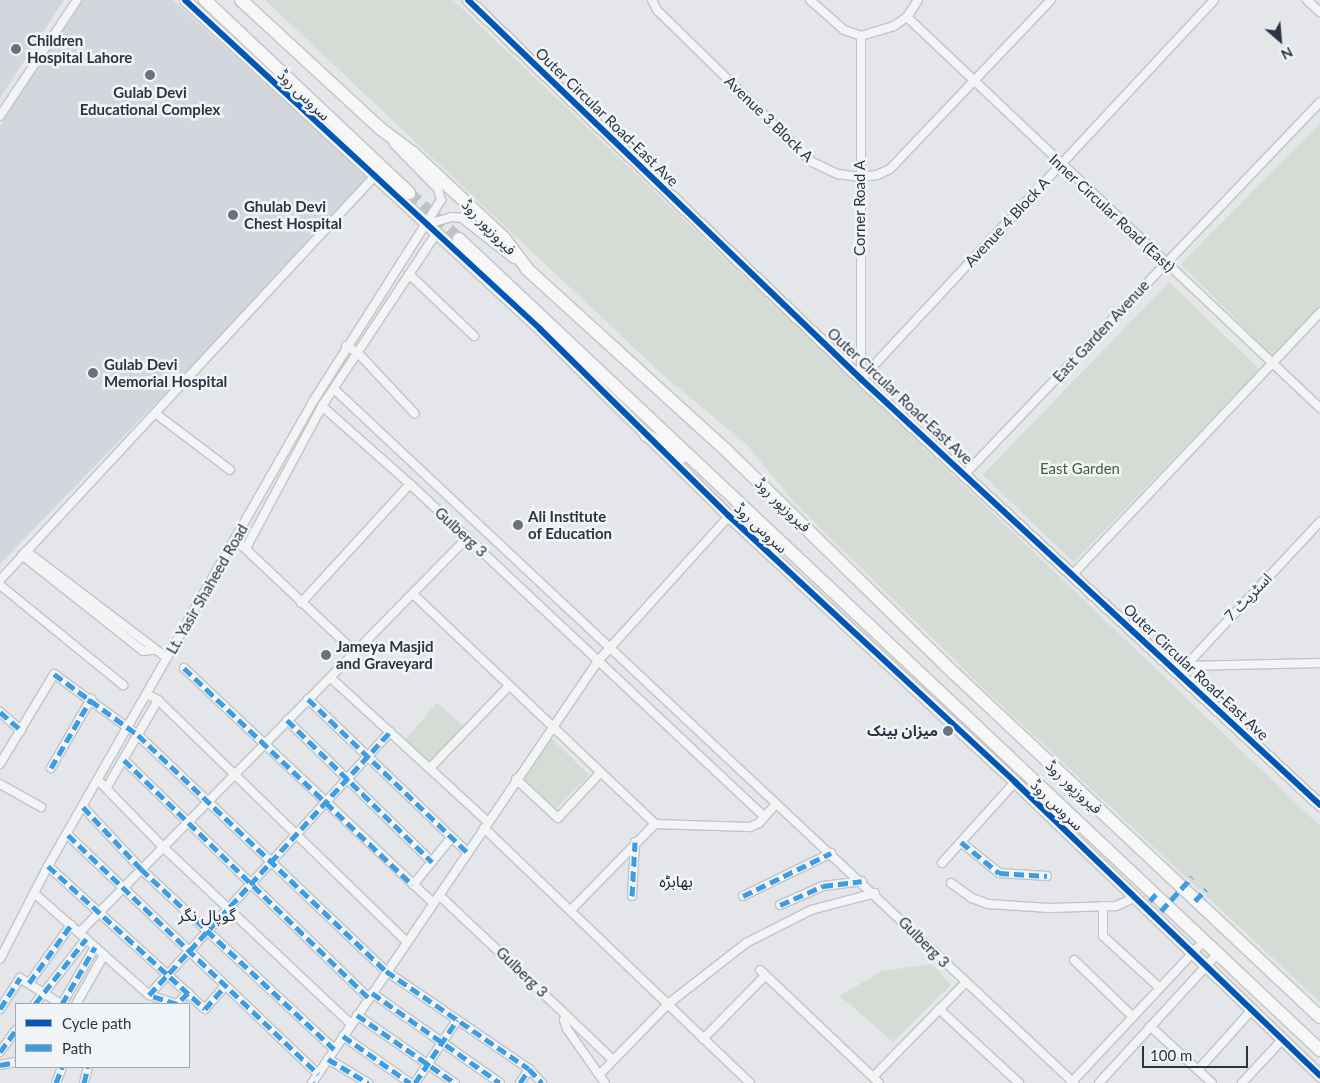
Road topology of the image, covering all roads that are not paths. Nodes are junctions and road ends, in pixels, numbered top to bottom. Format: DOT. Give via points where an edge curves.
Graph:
graph roads {
  1 [pos="77,0"];
  2 [pos="185,0"];
  3 [pos="205,0"];
  4 [pos="241,0"];
  5 [pos="468,0"];
  6 [pos="652,0"];
  7 [pos="810,0"];
  8 [pos="918,0"];
  9 [pos="1051,0"];
  10 [pos="1214,0"];
  11 [pos="1307,0"];
  12 [pos="1320,12"];
  13 [pos="907,16"];
  14 [pos="861,36"];
  15 [pos="974,84"];
  16 [pos="1320,102"];
  17 [pos="0,116"];
  18 [pos="382,129"];
  19 [pos="1060,164"];
  20 [pos="860,177"];
  21 [pos="374,178"];
  22 [pos="409,193"];
  23 [pos="424,225"];
  24 [pos="435,235"];
  25 [pos="459,240"];
  26 [pos="407,251"];
  27 [pos="416,262"];
  28 [pos="1165,263"];
  29 [pos="528,269"];
  30 [pos="409,274"];
  31 [pos="390,278"];
  32 [pos="403,283"];
  33 [pos="1320,313"];
  34 [pos="474,336"];
  35 [pos="346,346"];
  36 [pos="358,353"];
  37 [pos="1273,363"];
  38 [pos="861,379"];
  39 [pos="334,389"];
  40 [pos="322,406"];
  41 [pos="1320,408"];
  42 [pos="155,413"];
  43 [pos="415,414"];
  44 [pos="646,435"];
  45 [pos="700,466"];
  46 [pos="230,470"];
  47 [pos="965,474"];
  48 [pos="410,484"];
  49 [pos="729,516"];
  50 [pos="1320,522"];
  51 [pos="468,538"];
  52 [pos="235,539"];
  53 [pos="246,548"];
  54 [pos="24,553"];
  55 [pos="1072,575"];
  56 [pos="0,580"];
  57 [pos="0,585"];
  58 [pos="412,594"];
  59 [pos="301,603"];
  60 [pos="608,648"];
  61 [pos="356,654"];
  62 [pos="167,658"];
  63 [pos="598,661"];
  64 [pos="1320,662"];
  65 [pos="184,668"];
  66 [pos="1183,670"];
  67 [pos="332,679"];
  68 [pos="122,685"];
  69 [pos="509,686"];
  70 [pos="147,694"];
  71 [pos="91,699"];
  72 [pos="308,699"];
  73 [pos="158,700"];
  74 [pos="0,712"];
  75 [pos="287,720"];
  76 [pos="552,726"];
  77 [pos="127,728"];
  78 [pos="21,730"];
  79 [pos="390,732"];
  80 [pos="138,735"];
  81 [pos="264,744"];
  82 [pos="367,756"];
  83 [pos="124,760"];
  84 [pos="0,764"];
  85 [pos="51,768"];
  86 [pos="430,768"];
  87 [pos="235,773"];
  88 [pos="600,773"];
  89 [pos="347,779"];
  90 [pos="516,779"];
  91 [pos="98,780"];
  92 [pos="1015,782"];
  93 [pos="0,784"];
  94 [pos="108,787"];
  95 [pos="208,800"];
  96 [pos="326,802"];
  97 [pos="776,804"];
  98 [pos="1320,805"];
  99 [pos="41,807"];
  100 [pos="83,807"];
  101 [pos="764,817"];
  102 [pos="188,821"];
  103 [pos="655,824"];
  104 [pos="486,825"];
  105 [pos="296,833"];
  106 [pos="68,835"];
  107 [pos="451,838"];
  108 [pos="635,842"];
  109 [pos="960,842"];
  110 [pos="163,847"];
  111 [pos="831,852"];
  112 [pos="468,853"];
  113 [pos="271,861"];
  114 [pos="432,862"];
  115 [pos="942,863"];
  116 [pos="48,866"];
  117 [pos="141,869"];
  118 [pos="1047,876"];
  119 [pos="862,881"];
  120 [pos="252,883"];
  121 [pos="951,883"];
  122 [pos="413,885"];
  123 [pos="122,889"];
  124 [pos="34,893"];
  125 [pos="875,894"];
  126 [pos="439,895"];
  127 [pos="632,896"];
  128 [pos="743,896"];
  129 [pos="1134,898"];
  130 [pos="433,903"];
  131 [pos="780,905"];
  132 [pos="1103,906"];
  133 [pos="228,908"];
  134 [pos="100,910"];
  135 [pos="571,910"];
  136 [pos="70,925"];
  137 [pos="207,931"];
  138 [pos="80,932"];
  139 [pos="86,939"];
  140 [pos="406,941"];
  141 [pos="1204,941"];
  142 [pos="95,947"];
  143 [pos="188,953"];
  144 [pos="1192,953"];
  145 [pos="1218,954"];
  146 [pos="104,955"];
  147 [pos="0,959"];
  148 [pos="1074,960"];
  149 [pos="1206,967"];
  150 [pos="386,971"];
  151 [pos="168,974"];
  152 [pos="29,983"];
  153 [pos="965,983"];
  154 [pos="224,987"];
  155 [pos="1160,988"];
  156 [pos="188,992"];
  157 [pos="44,993"];
  158 [pos="149,995"];
  159 [pos="370,995"];
  160 [pos="36,1003"];
  161 [pos="60,1003"];
  162 [pos="63,1003"];
  163 [pos="77,1003"];
  164 [pos="174,1003"];
  165 [pos="178,1003"];
  166 [pos="668,1004"];
  167 [pos="939,1009"];
  168 [pos="0,1010"];
  169 [pos="1251,1011"];
  170 [pos="357,1015"];
  171 [pos="566,1015"];
  172 [pos="1133,1017"];
  173 [pos="1320,1017"];
  174 [pos="456,1020"];
  175 [pos="351,1024"];
  176 [pos="1150,1026"];
  177 [pos="15,1031"];
  178 [pos="343,1036"];
  179 [pos="703,1039"];
  180 [pos="1282,1040"];
  181 [pos="442,1042"];
  182 [pos="334,1049"];
  183 [pos="1320,1050"];
  184 [pos="0,1052"];
  185 [pos="328,1059"];
  186 [pos="614,1060"];
  187 [pos="15,1062"];
  188 [pos="428,1064"];
  189 [pos="0,1065"];
  190 [pos="62,1068"];
  191 [pos="88,1068"];
  192 [pos="529,1069"];
  193 [pos="1198,1070"];
  194 [pos="318,1074"];
  195 [pos="600,1074"];
  196 [pos="1320,1075"];
  197 [pos="873,1077"];
  198 [pos="1072,1082"];
  199 [pos="56,1083"];
  200 [pos="84,1083"];
  201 [pos="313,1083"];
  202 [pos="368,1083"];
  203 [pos="410,1083"];
  204 [pos="415,1083"];
  205 [pos="456,1083"];
  206 [pos="500,1083"];
  207 [pos="520,1083"];
  208 [pos="542,1083"];
  209 [pos="605,1083"];
  210 [pos="750,1083"];
  211 [pos="879,1083"];
  212 [pos="1019,1083"];
  213 [pos="1099,1083"];
  214 [pos="1212,1083"];
  215 [pos="1242,1083"];
  1 -- 17 [label="street"];
  2 -- 21 [label="street, سروس روڈ"];
  3 -- 22 [label="main road"];
  4 -- 18 [label="main road, فیروزپور روڈ"];
  5 -- 38 [label="street, Outer Circular Road-East Ave"];
  6 -- 20 [label="street, Avenue 3 Block A" via="657,10 812,162 838,174"];
  7 -- 14 [label="street" via="844,30"];
  8 -- 13 [label="street"];
  9 -- 15 [label="street, Avenue 3 Block A"];
  10 -- 19 [label="street, Avenue 4 Block A"];
  11 -- 12 [label="street"];
  13 -- 14 [label="street" via="883,31"];
  13 -- 15 [label="street, Inner Circular Road (East)"];
  14 -- 20 [label="street, Corner Road A"];
  15 -- 19 [label="street, Inner Circular Road (East)"];
  15 -- 20 [label="street, Avenue 3 Block A" via="890,169 877,176"];
  16 -- 28 [label="street, East Garden Avenue"];
  18 -- 23 [label="street, Lt. Yasir Shaheed Road" via="441,193 440,203"];
  18 -- 29 [label="main road, فیروزپور روڈ" via="412,152 504,238"];
  19 -- 28 [label="street, Inner Circular Road (East)"];
  19 -- 38 [label="street, Avenue 4 Block A"];
  20 -- 38 [label="street, Corner Road A"];
  21 -- 23 [label="street, سروس روڈ"];
  21 -- 42 [label="street"];
  23 -- 24 [label="street, سروس روڈ"];
  23 -- 26 [label="street, Lt. Yasir Shaheed Road"];
  23 -- 29 [label="street" via="452,217 462,218"];
  24 -- 27 [label="street"];
  24 -- 44 [label="street, سروس روڈ" via="540,330"];
  25 -- 45 [label="main road, فیروزپور روڈ"];
  26 -- 27 [label="street"];
  26 -- 31 [label="street, Lt. Yasir Shaheed Road"];
  27 -- 30 [label="street"];
  28 -- 37 [label="street, Inner Circular Road (East)"];
  28 -- 47 [label="street, East Garden Avenue"];
  29 -- 173 [label="main road, فیروزپور روڈ" via="732,456 955,674"];
  30 -- 32 [label="street"];
  30 -- 34 [label="street"];
  31 -- 32 [label="street"];
  31 -- 35 [label="street, Lt. Yasir Shaheed Road"];
  32 -- 36 [label="street"];
  33 -- 37 [label="street"];
  35 -- 36 [label="street"];
  35 -- 52 [label="street, Lt. Yasir Shaheed Road"];
  36 -- 39 [label="street"];
  36 -- 43 [label="street"];
  37 -- 41 [label="street, Inner Circular Road (East)"];
  37 -- 55 [label="street"];
  38 -- 47 [label="street, Outer Circular Road-East Ave"];
  39 -- 40 [label="street"];
  39 -- 60 [label="street, Gulberg 3"];
  40 -- 48 [label="street, Gulberg 3"];
  40 -- 53 [label="street"];
  42 -- 46 [label="street"];
  42 -- 54 [label="street"];
  44 -- 45 [label="main road"];
  44 -- 49 [label="street, سروس روڈ"];
  45 -- 141 [label="main road, فیروزپور روڈ"];
  47 -- 55 [label="street, Outer Circular Road-East Ave"];
  48 -- 51 [label="street, Gulberg 3"];
  48 -- 59 [label="street"];
  49 -- 60 [label="street"];
  49 -- 92 [label="street, سروس روڈ"];
  50 -- 66 [label="street, اسٹریٹ 7"];
  51 -- 58 [label="street"];
  51 -- 63 [label="street, Gulberg 3"];
  52 -- 53 [label="street"];
  52 -- 62 [label="street, Lt. Yasir Shaheed Road"];
  53 -- 59 [label="street"];
  54 -- 56 [label="street"];
  54 -- 62 [label="street" via="143,651 152,650"];
  55 -- 66 [label="street, Outer Circular Road-East Ave"];
  57 -- 68 [label="street"];
  58 -- 61 [label="street"];
  58 -- 69 [label="street"];
  59 -- 61 [label="street"];
  60 -- 63 [label="street"];
  60 -- 97 [label="street, Gulberg 3"];
  61 -- 67 [label="street"];
  62 -- 70 [label="street, Lt. Yasir Shaheed Road"];
  63 -- 76 [label="street"];
  63 -- 101 [label="street, Gulberg 3"];
  64 -- 66 [label="street"];
  65 -- 81 [label="street"];
  66 -- 98 [label="street, Outer Circular Road-East Ave"];
  67 -- 72 [label="street"];
  67 -- 79 [label="street"];
  69 -- 76 [label="street"];
  69 -- 86 [label="street"];
  70 -- 73 [label="street"];
  70 -- 77 [label="street, Lt. Yasir Shaheed Road"];
  71 -- 77 [label="street"];
  71 -- 78 [label="street" via="54,674"];
  71 -- 85 [label="street"];
  72 -- 75 [label="street"];
  72 -- 82 [label="street"];
  73 -- 80 [label="street"];
  73 -- 87 [label="street"];
  74 -- 78 [label="street"];
  75 -- 81 [label="street"];
  75 -- 89 [label="street"];
  76 -- 88 [label="street"];
  76 -- 90 [label="street"];
  77 -- 80 [label="street"];
  77 -- 91 [label="street, Lt. Yasir Shaheed Road"];
  78 -- 84 [label="street"];
  79 -- 82 [label="street"];
  79 -- 86 [label="street"];
  80 -- 83 [label="street"];
  80 -- 95 [label="street"];
  81 -- 87 [label="street"];
  81 -- 96 [label="street"];
  82 -- 89 [label="street"];
  82 -- 107 [label="street"];
  83 -- 94 [label="street"];
  83 -- 102 [label="street"];
  86 -- 104 [label="street"];
  87 -- 95 [label="street"];
  87 -- 105 [label="street"];
  88 -- 90 [label="street" via="558,818"];
  88 -- 103 [label="street"];
  89 -- 96 [label="street"];
  89 -- 114 [label="street"];
  90 -- 104 [label="street"];
  91 -- 94 [label="street"];
  91 -- 100 [label="street, Lt. Yasir Shaheed Road"];
  92 -- 109 [label="street"];
  92 -- 129 [label="street, سروس روڈ"];
  93 -- 99 [label="street"];
  94 -- 110 [label="street"];
  95 -- 102 [label="street"];
  95 -- 113 [label="street"];
  96 -- 105 [label="street"];
  96 -- 122 [label="street"];
  97 -- 101 [label="street"];
  97 -- 111 [label="street, Gulberg 3"];
  100 -- 106 [label="street, Lt. Yasir Shaheed Road"];
  100 -- 117 [label="street"];
  101 -- 103 [label="street" via="750,827"];
  102 -- 110 [label="street"];
  102 -- 120 [label="street"];
  103 -- 108 [label="street"];
  104 -- 112 [label="street"];
  104 -- 135 [label="street"];
  105 -- 113 [label="street"];
  105 -- 140 [label="street"];
  106 -- 116 [label="street, Lt. Yasir Shaheed Road"];
  106 -- 123 [label="street"];
  107 -- 112 [label="street"];
  107 -- 114 [label="street"];
  108 -- 127 [label="street"];
  108 -- 135 [label="street"];
  109 -- 115 [label="street"];
  109 -- 118 [label="street" via="998,873"];
  110 -- 117 [label="street"];
  110 -- 133 [label="street"];
  111 -- 119 [label="street, Gulberg 3"];
  111 -- 128 [label="street"];
  112 -- 126 [label="street"];
  113 -- 120 [label="street"];
  113 -- 150 [label="street"];
  114 -- 122 [label="street"];
  116 -- 124 [label="street, Lt. Yasir Shaheed Road"];
  116 -- 134 [label="street"];
  117 -- 123 [label="street"];
  117 -- 137 [label="street"];
  119 -- 125 [label="street, Gulberg 3"];
  119 -- 131 [label="street" via="822,886"];
  120 -- 133 [label="street"];
  120 -- 159 [label="street"];
  121 -- 132 [label="street" via="972,898 988,904"];
  122 -- 130 [label="street"];
  123 -- 134 [label="street"];
  123 -- 143 [label="street"];
  124 -- 136 [label="street"];
  124 -- 147 [label="street, Lt. Yasir Shaheed Road"];
  125 -- 153 [label="street, Gulberg 3"];
  125 -- 166 [label="street" via="811,910 746,943"];
  126 -- 130 [label="street"];
  126 -- 171 [label="street, Gulberg 3"];
  129 -- 132 [label="street" via="1124,904"];
  129 -- 144 [label="street, سروس روڈ"];
  130 -- 140 [label="street"];
  132 -- 155 [label="street" via="1102,936"];
  133 -- 137 [label="street"];
  133 -- 175 [label="street"];
  134 -- 138 [label="street"];
  134 -- 151 [label="street"];
  135 -- 166 [label="street"];
  136 -- 138 [label="street"];
  136 -- 152 [label="street"];
  137 -- 143 [label="street"];
  137 -- 182 [label="street"];
  138 -- 139 [label="street"];
  139 -- 142 [label="street"];
  139 -- 157 [label="street"];
  140 -- 150 [label="street"];
  141 -- 144 [label="street, Gulberg 3"];
  141 -- 145 [label="main road, فیروزپور روڈ"];
  142 -- 146 [label="street"];
  142 -- 162 [label="street"];
  143 -- 151 [label="street"];
  143 -- 154 [label="street"];
  144 -- 149 [label="street, سروس روڈ"];
  144 -- 155 [label="street, Gulberg 3"];
  145 -- 149 [label="street"];
  145 -- 183 [label="main road, فیروزپور روڈ"];
  146 -- 158 [label="street"];
  146 -- 163 [label="street"];
  148 -- 172 [label="street"];
  149 -- 169 [label="street, سروس روڈ"];
  149 -- 176 [label="street"];
  150 -- 159 [label="street"];
  150 -- 174 [label="street"];
  151 -- 156 [label="street"];
  151 -- 158 [label="street"];
  152 -- 157 [label="street"];
  152 -- 168 [label="street" via="20,978"];
  153 -- 167 [label="street"];
  153 -- 198 [label="street, Gulberg 3"];
  154 -- 156 [label="street" via="205,1009"];
  154 -- 194 [label="street"];
  155 -- 172 [label="street, Gulberg 3"];
  156 -- 165 [label="street"];
  157 -- 160 [label="street"];
  157 -- 161 [label="street"];
  158 -- 164 [label="street"];
  159 -- 170 [label="street"];
  159 -- 181 [label="street"];
  166 -- 179 [label="street"];
  166 -- 186 [label="street"];
  167 -- 197 [label="street"];
  167 -- 212 [label="street"];
  169 -- 180 [label="street, سروس روڈ"];
  169 -- 193 [label="street"];
  170 -- 175 [label="street"];
  170 -- 188 [label="street"];
  171 -- 186 [label="street"];
  171 -- 195 [label="street, Gulberg 3" via="567,1029"];
  172 -- 198 [label="street, Gulberg 3"];
  174 -- 181 [label="street"];
  174 -- 192 [label="street"];
  175 -- 178 [label="street"];
  176 -- 193 [label="street"];
  176 -- 213 [label="street"];
  177 -- 184 [label="street"];
  178 -- 182 [label="street"];
  178 -- 203 [label="street"];
  179 -- 197 [label="street" via="763,973"];
  179 -- 210 [label="street"];
  180 -- 196 [label="street, سروس روڈ"];
  180 -- 215 [label="street"];
  181 -- 188 [label="street"];
  181 -- 206 [label="street"];
  182 -- 185 [label="street"];
  185 -- 194 [label="street"];
  185 -- 202 [label="street"];
  186 -- 195 [label="street"];
  187 -- 189 [label="street"];
  188 -- 204 [label="street"];
  188 -- 205 [label="street"];
  190 -- 199 [label="street"];
  191 -- 200 [label="street"];
  192 -- 207 [label="street"];
  192 -- 208 [label="street"];
  193 -- 214 [label="street"];
  194 -- 201 [label="street"];
  195 -- 209 [label="street, Gulberg 3"];
  197 -- 211 [label="street"];
}
